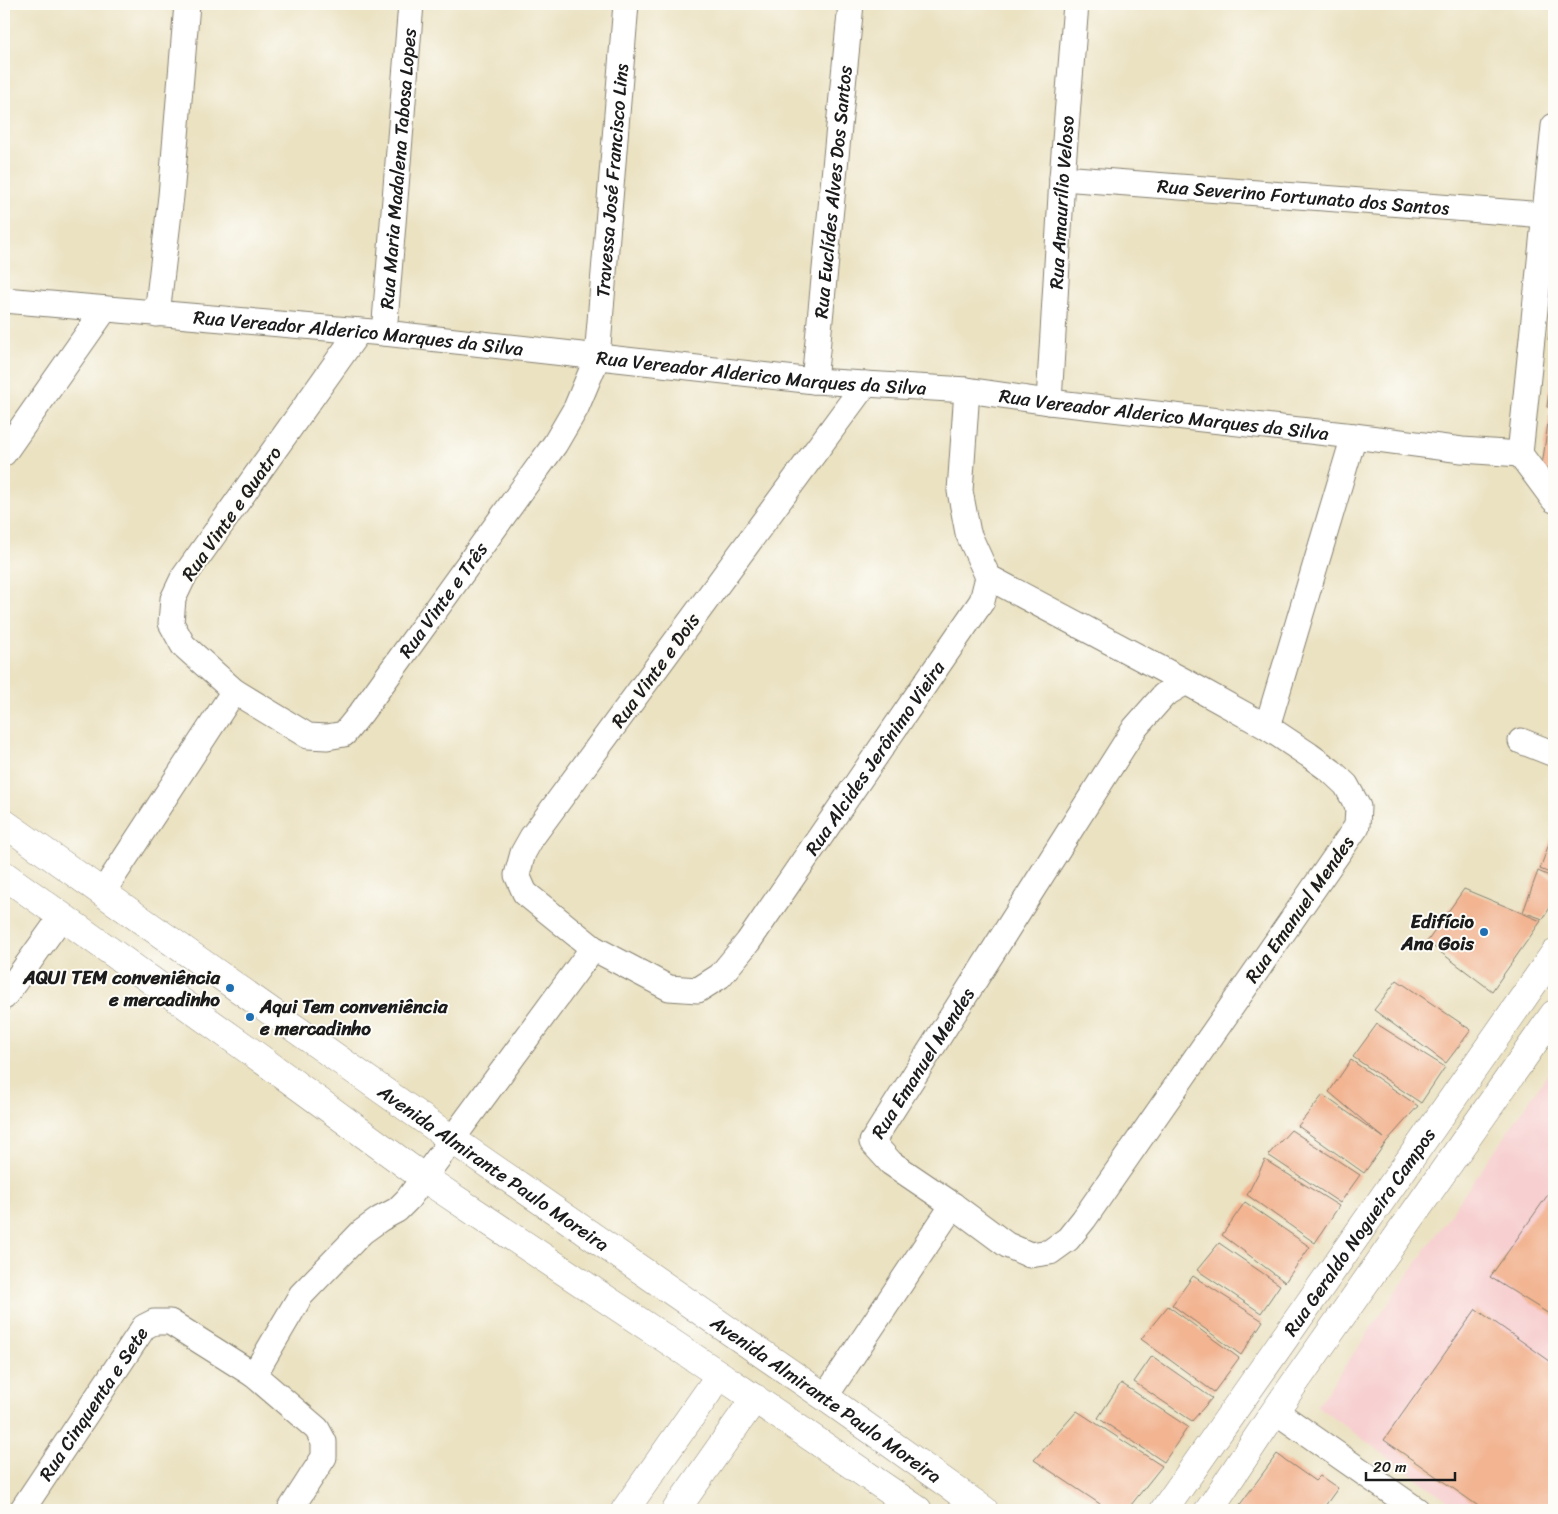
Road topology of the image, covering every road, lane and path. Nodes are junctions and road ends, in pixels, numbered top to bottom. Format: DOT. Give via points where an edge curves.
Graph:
graph roads {
  1 [pos="187,4"];
  2 [pos="411,4"];
  3 [pos="626,4"];
  4 [pos="851,4"];
  5 [pos="1076,4"];
  6 [pos="1554,126"];
  7 [pos="1062,178"];
  8 [pos="1545,215"];
  9 [pos="4,300"];
  10 [pos="105,308"];
  11 [pos="157,314"];
  12 [pos="359,331"];
  13 [pos="384,333"];
  14 [pos="597,358"];
  15 [pos="814,381"];
  16 [pos="865,384"];
  17 [pos="967,390"];
  18 [pos="1049,402"];
  19 [pos="1354,436"];
  20 [pos="4,453"];
  21 [pos="1520,454"];
  22 [pos="1554,500"];
  23 [pos="988,577"];
  24 [pos="1186,682"];
  25 [pos="234,691"];
  26 [pos="1267,727"];
  27 [pos="1521,741"];
  28 [pos="1554,754"];
  29 [pos="4,823"];
  30 [pos="4,875"];
  31 [pos="104,892"];
  32 [pos="62,916"];
  33 [pos="593,948"];
  34 [pos="1554,954"];
  35 [pos="4,997"];
  36 [pos="1554,1014"];
  37 [pos="1425,1138"];
  38 [pos="453,1140"];
  39 [pos="1454,1159"];
  40 [pos="424,1178"];
  41 [pos="953,1205"];
  42 [pos="720,1374"];
  43 [pos="254,1375"];
  44 [pos="825,1397"];
  45 [pos="755,1398"];
  46 [pos="1275,1411"];
  47 [pos="22,1510"];
  48 [pos="290,1510"];
  49 [pos="625,1510"];
  50 [pos="676,1510"];
  51 [pos="918,1510"];
  52 [pos="984,1510"];
  53 [pos="1164,1510"];
  54 [pos="1209,1510"];
  55 [pos="1416,1510"];
  1 -- 11 [label="street"];
  2 -- 13 [label="street, Rua Maria Madalena Tabosa Lopes"];
  3 -- 14 [label="street, Travessa José Francisco Lins"];
  4 -- 15 [label="street, Rua Euclídes Alves Dos Santos"];
  5 -- 7 [label="street, Rua Amaurílio Veloso"];
  6 -- 8 [label="street"];
  7 -- 8 [label="street, Rua Severino Fortunato dos Santos"];
  7 -- 18 [label="street, Rua Amaurílio Veloso"];
  8 -- 21 [label="street"];
  9 -- 10 [label="street, Rua Vereador Alderico Marques da Silva"];
  10 -- 11 [label="street, Rua Vereador Alderico Marques da Silva"];
  10 -- 20 [label="street"];
  11 -- 12 [label="street, Rua Vereador Alderico Marques da Silva"];
  12 -- 13 [label="street, Rua Vereador Alderico Marques da Silva"];
  12 -- 25 [label="street, Rua Vinte e Quatro" via="184,578 173,599 171,623 183,645"];
  13 -- 14 [label="street, Rua Vereador Alderico Marques da Silva"];
  14 -- 15 [label="street, Rua Vereador Alderico Marques da Silva"];
  14 -- 25 [label="street, Rua Vinte e Três" via="576,408 555,444 344,734 308,736"];
  15 -- 16 [label="street, Rua Vereador Alderico Marques da Silva"];
  16 -- 17 [label="street, Rua Vereador Alderico Marques da Silva"];
  16 -- 33 [label="street, Rua Vinte e Dois" via="523,853 517,875 525,893"];
  17 -- 18 [label="street, Rua Vereador Alderico Marques da Silva"];
  17 -- 23 [label="street" via="960,490 968,533"];
  18 -- 19 [label="street, Rua Vereador Alderico Marques da Silva"];
  19 -- 21 [label="street, Rua Vereador Alderico Marques da Silva"];
  19 -- 26 [label="street"];
  21 -- 22 [label="street"];
  23 -- 24 [label="street"];
  23 -- 33 [label="street, Rua Alcides Jerônimo Vieira" via="982,601 748,942 720,976 698,990 669,988"];
  24 -- 26 [label="street, Rua Emanuel Mendes"];
  24 -- 41 [label="street, Rua Emanuel Mendes" via="1164,695 1135,728 872,1142 891,1164"];
  25 -- 31 [label="street"];
  26 -- 41 [label="street, Rua Emanuel Mendes" via="1346,785 1358,807 1357,826 1068,1240 1050,1252 1030,1255 1007,1245"];
  27 -- 28 [label="street"];
  29 -- 31 [label="main road, Avenida Almirante Paulo Moreira"];
  30 -- 32 [label="main road, Avenida Almirante Paulo Moreira"];
  31 -- 38 [label="main road, Avenida Almirante Paulo Moreira"];
  32 -- 35 [label="street"];
  32 -- 40 [label="main road, Avenida Almirante Paulo Moreira"];
  33 -- 38 [label="street"];
  34 -- 37 [label="main road, Rua Geraldo Nogueira Campos"];
  36 -- 39 [label="main road, Rua Geraldo Nogueira Campos"];
  37 -- 39 [label="main road"];
  37 -- 53 [label="main road, Rua Geraldo Nogueira Campos"];
  38 -- 40 [label="street"];
  38 -- 44 [label="main road, Avenida Almirante Paulo Moreira"];
  39 -- 46 [label="main road, Rua Geraldo Nogueira Campos"];
  40 -- 42 [label="main road, Avenida Almirante Paulo Moreira"];
  40 -- 43 [label="street" via="408,1200 362,1232 301,1295"];
  41 -- 44 [label="street"];
  42 -- 45 [label="main road, Avenida Almirante Paulo Moreira"];
  42 -- 49 [label="main road"];
  43 -- 47 [label="street, Rua Cinquenta e Sete" via="170,1322 154,1322 144,1327"];
  43 -- 48 [label="street, Rua Cinquenta e Sete" via="317,1430 324,1442 324,1457"];
  44 -- 52 [label="main road, Avenida Almirante Paulo Moreira"];
  45 -- 50 [label="main road"];
  45 -- 51 [label="main road, Avenida Almirante Paulo Moreira"];
  46 -- 54 [label="main road, Rua Geraldo Nogueira Campos"];
  46 -- 55 [label="street"];
}
